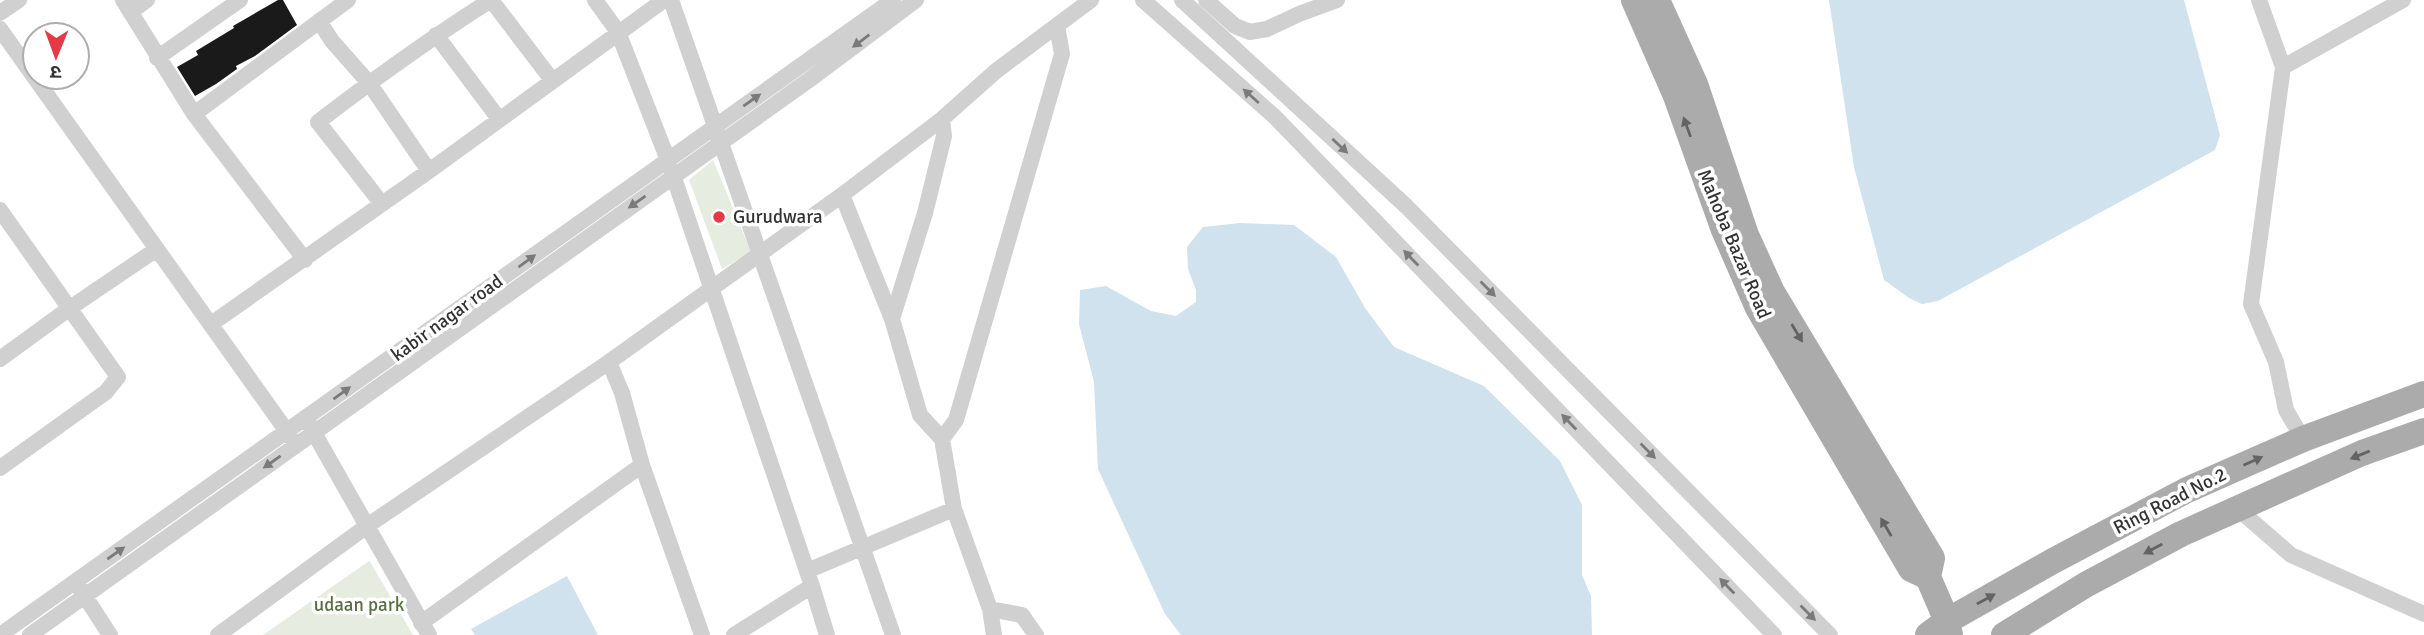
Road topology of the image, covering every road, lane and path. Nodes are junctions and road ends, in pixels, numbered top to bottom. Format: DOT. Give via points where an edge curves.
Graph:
graph roads {
  1 [pos="19,0"];
  2 [pos="147,0"];
  3 [pos="240,0"];
  4 [pos="348,0"];
  5 [pos="595,0"];
  6 [pos="664,0"];
  7 [pos="671,0"];
  8 [pos="892,0"];
  9 [pos="916,0"];
  10 [pos="1091,0"];
  11 [pos="1143,0"];
  12 [pos="1182,0"];
  13 [pos="1206,0"];
  14 [pos="1337,0"];
  15 [pos="1634,0"];
  16 [pos="1657,0"];
  17 [pos="2259,0"];
  18 [pos="2403,0"];
  19 [pos="127,6"];
  20 [pos="0,13"];
  21 [pos="319,21"];
  22 [pos="1057,26"];
  23 [pos="0,29"];
  24 [pos="618,32"];
  25 [pos="436,35"];
  26 [pos="157,58"];
  27 [pos="2283,67"];
  28 [pos="552,80"];
  29 [pos="369,83"];
  30 [pos="194,114"];
  31 [pos="499,120"];
  32 [pos="942,120"];
  33 [pos="714,127"];
  34 [pos="720,143"];
  35 [pos="668,160"];
  36 [pos="429,171"];
  37 [pos="673,176"];
  38 [pos="842,195"];
  39 [pos="382,204"];
  40 [pos="1725,204"];
  41 [pos="0,210"];
  42 [pos="158,249"];
  43 [pos="760,254"];
  44 [pos="305,260"];
  45 [pos="711,287"];
  46 [pos="70,308"];
  47 [pos="892,319"];
  48 [pos="211,324"];
  49 [pos="1,355"];
  50 [pos="609,362"];
  51 [pos="2424,394"];
  52 [pos="310,426"];
  53 [pos="2424,431"];
  54 [pos="292,438"];
  55 [pos="942,439"];
  56 [pos="2303,439"];
  57 [pos="642,465"];
  58 [pos="0,468"];
  59 [pos="954,509"];
  60 [pos="2238,509"];
  61 [pos="367,526"];
  62 [pos="862,547"];
  63 [pos="810,578"];
  64 [pos="75,581"];
  65 [pos="85,596"];
  66 [pos="990,609"];
  67 [pos="2424,614"];
  68 [pos="425,629"];
  69 [pos="1942,630"];
  70 [pos="0,635"];
  71 [pos="30,635"];
  72 [pos="110,635"];
  73 [pos="218,635"];
  74 [pos="702,635"];
  75 [pos="734,635"];
  76 [pos="827,635"];
  77 [pos="893,635"];
  78 [pos="994,635"];
  79 [pos="1036,635"];
  80 [pos="1774,635"];
  81 [pos="1830,635"];
  82 [pos="2004,635"];
  1 -- 20 [label="street"];
  2 -- 19 [label="street"];
  3 -- 26 [label="street"];
  4 -- 21 [label="street"];
  5 -- 24 [label="street"];
  6 -- 24 [label="street"];
  7 -- 33 [label="street"];
  33 -- 8 [label="street, kabir nagar road, one-way"];
  9 -- 34 [label="street, one-way"];
  10 -- 22 [label="street"];
  80 -- 11 [label="street, one-way" via="1275,117"];
  12 -- 81 [label="street, one-way" via="1406,206"];
  13 -- 14 [label="street" via="1235,26 1250,32"];
  40 -- 15 [label="main road, Mahoba Bazar Road, one-way"];
  16 -- 40 [label="main road, Mahoba Bazar Road" via="1695,83"];
  17 -- 27 [label="street"];
  18 -- 27 [label="street"];
  19 -- 26 [label="street"];
  21 -- 29 [label="street"];
  21 -- 30 [label="street"];
  22 -- 32 [label="street" via="996,71"];
  22 -- 55 [label="street" via="1062,54 956,420"];
  23 -- 42 [label="street"];
  24 -- 28 [label="street"];
  24 -- 35 [label="street"];
  25 -- 28 [label="street" via="491,1"];
  25 -- 29 [label="street"];
  25 -- 31 [label="street"];
  26 -- 30 [label="street"];
  27 -- 56 [label="street" via="2251,304 2276,362 2286,410"];
  28 -- 31 [label="street"];
  29 -- 36 [label="street"];
  29 -- 39 [label="street" via="318,122"];
  30 -- 44 [label="street"];
  31 -- 36 [label="street"];
  32 -- 38 [label="street"];
  32 -- 47 [label="street" via="944,136 925,213"];
  33 -- 34 [label="street"];
  33 -- 35 [label="street, kabir nagar road"];
  34 -- 37 [label="street"];
  34 -- 43 [label="street"];
  35 -- 37 [label="street"];
  52 -- 35 [label="street, kabir nagar road, one-way"];
  36 -- 39 [label="street"];
  37 -- 45 [label="street"];
  37 -- 52 [label="street, one-way"];
  38 -- 43 [label="street"];
  38 -- 47 [label="street"];
  39 -- 44 [label="street"];
  40 -- 69 [label="main road, Mahoba Bazar Road" via="1772,292 1932,558 1928,577"];
  41 -- 46 [label="street"];
  42 -- 46 [label="street"];
  42 -- 48 [label="street"];
  43 -- 45 [label="street"];
  43 -- 62 [label="street"];
  44 -- 48 [label="street"];
  45 -- 50 [label="street"];
  45 -- 63 [label="street"];
  46 -- 49 [label="street"];
  46 -- 58 [label="street" via="118,377 106,392"];
  47 -- 55 [label="street" via="920,415"];
  48 -- 54 [label="street"];
  50 -- 57 [label="street"];
  50 -- 61 [label="street"];
  51 -- 56 [label="main road, Ring Road No.2"];
  52 -- 54 [label="street, kabir nagar road"];
  52 -- 61 [label="street"];
  53 -- 60 [label="main road, Ring Road No.2, one-way" via="2362,453"];
  64 -- 54 [label="street, kabir nagar road, one-way"];
  54 -- 65 [label="street, one-way"];
  55 -- 59 [label="street"];
  69 -- 56 [label="main road, Ring Road No.2, one-way" via="2187,490"];
  57 -- 68 [label="street"];
  57 -- 74 [label="street"];
  59 -- 62 [label="street"];
  59 -- 66 [label="street"];
  60 -- 67 [label="street" via="2291,555"];
  60 -- 82 [label="main road, Ring Road No.2, one-way" via="2087,584"];
  61 -- 68 [label="street"];
  61 -- 73 [label="street"];
  62 -- 63 [label="street"];
  62 -- 77 [label="street"];
  63 -- 75 [label="street"];
  63 -- 76 [label="street"];
  64 -- 65 [label="street"];
  64 -- 70 [label="street, kabir nagar road"];
  65 -- 71 [label="street"];
  65 -- 72 [label="street"];
  66 -- 78 [label="street"];
  66 -- 79 [label="street" via="1022,614"];
}
